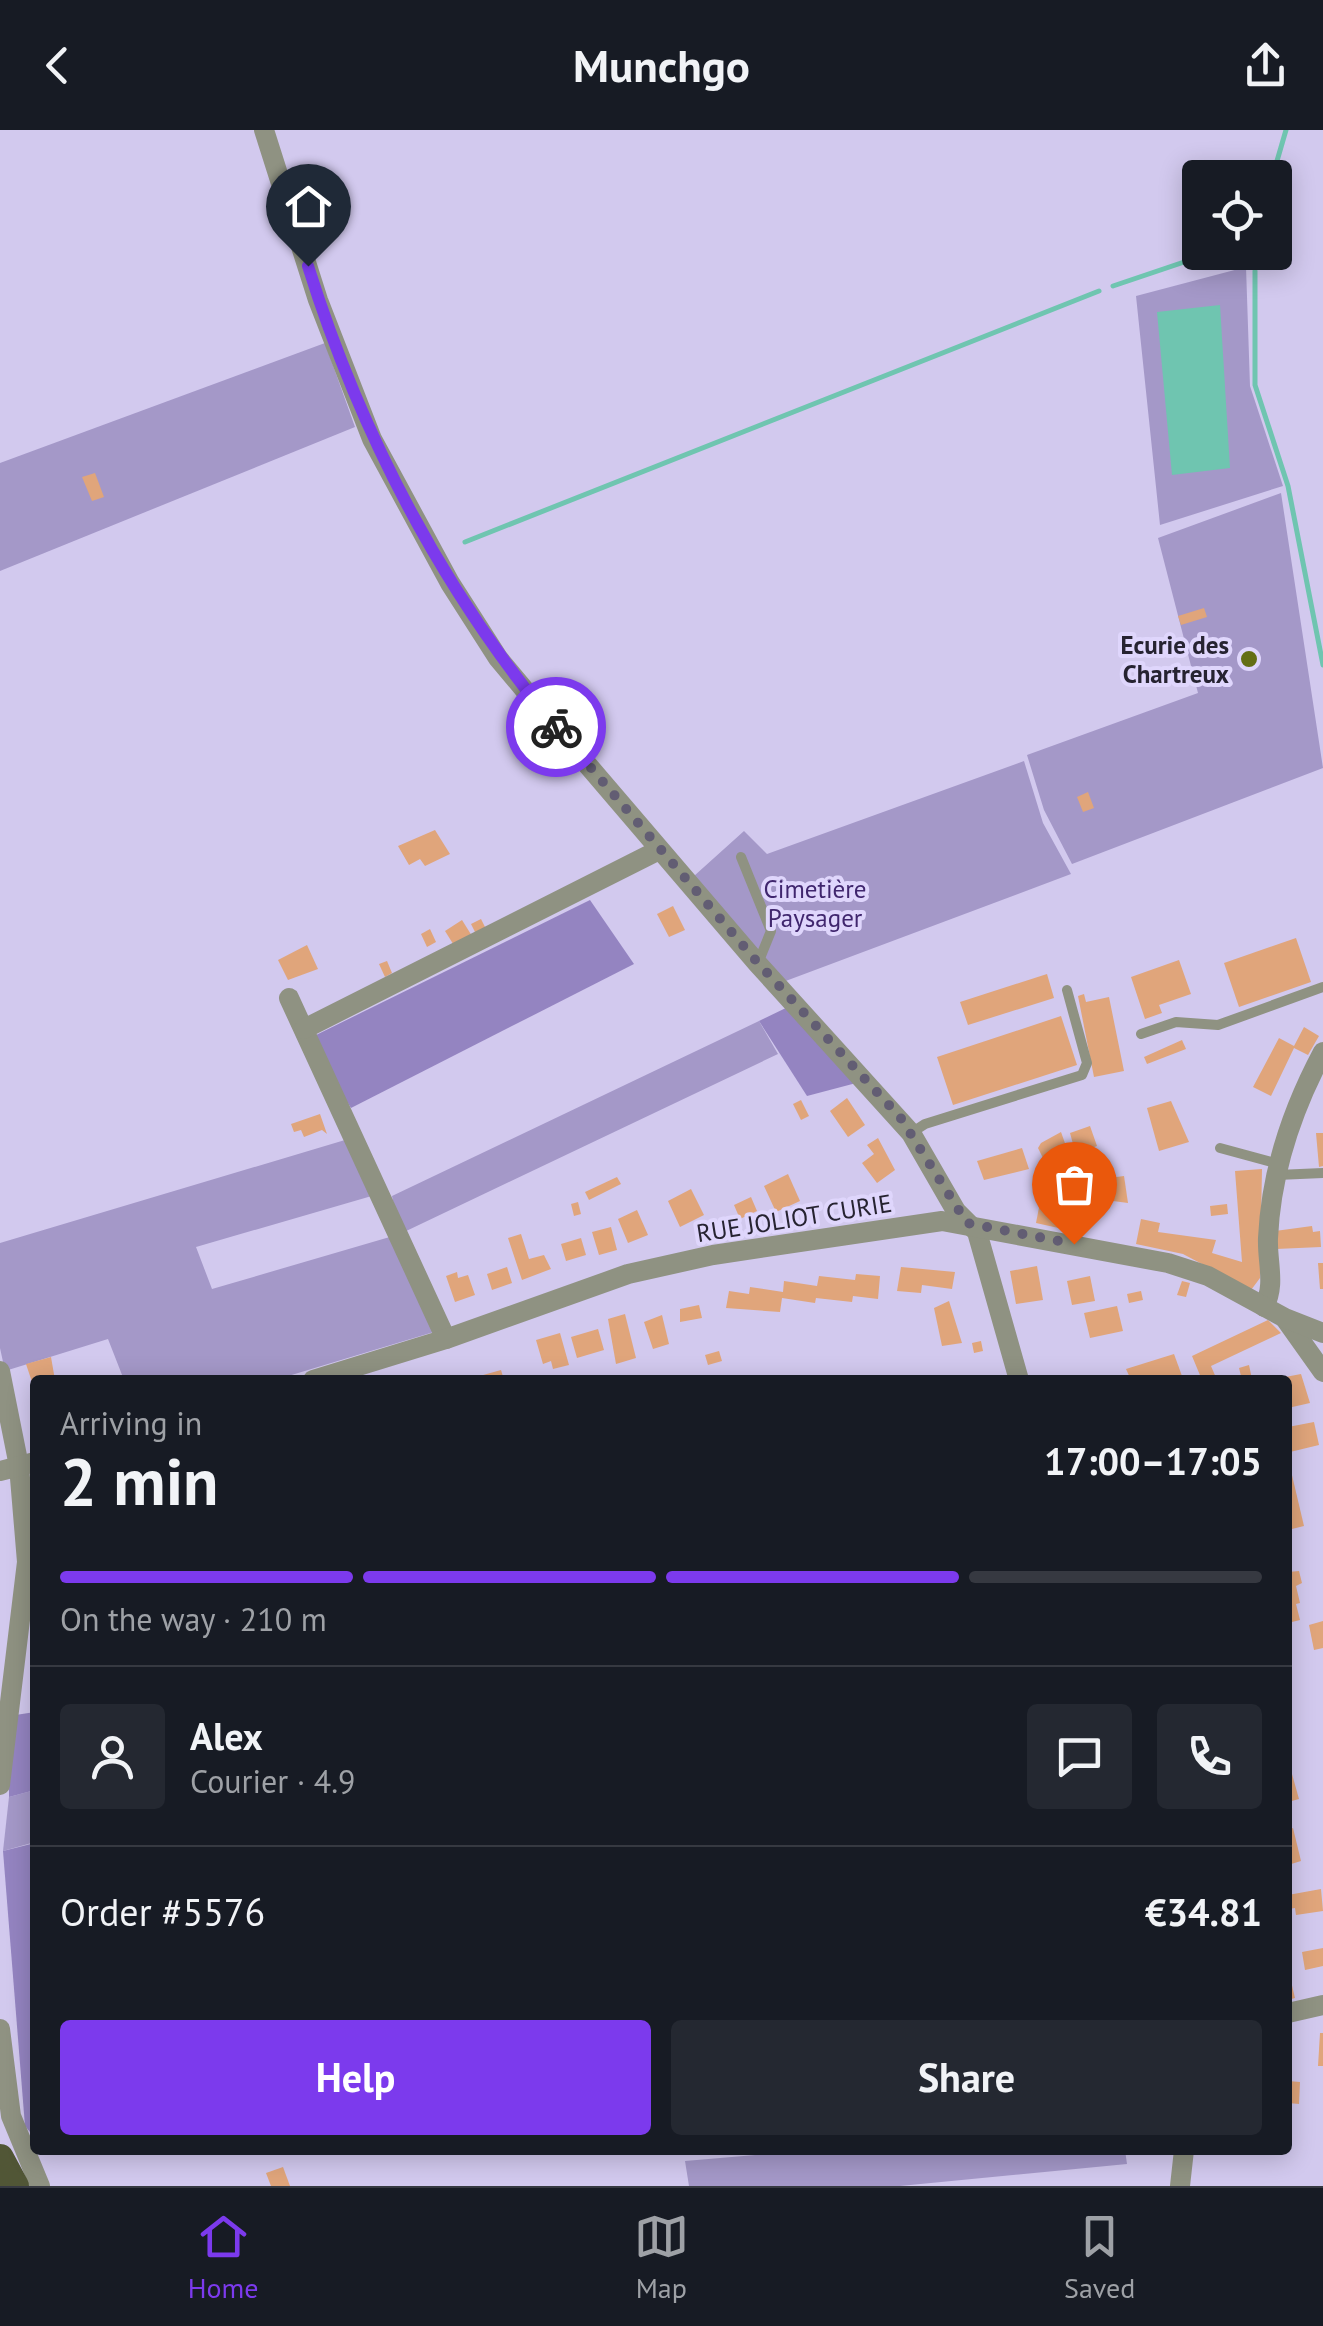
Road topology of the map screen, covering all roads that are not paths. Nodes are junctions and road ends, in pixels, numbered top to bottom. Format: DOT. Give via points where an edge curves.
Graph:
graph roads {
  1 [pos="264,130"];
  2 [pos="659,850"];
  3 [pos="741,857"];
  4 [pos="758,963"];
  5 [pos="1323,987"];
  6 [pos="1067,990"];
  7 [pos="290,998"];
  8 [pos="304,1029"];
  9 [pos="1141,1034"];
  10 [pos="1323,1052"];
  11 [pos="911,1133"];
  12 [pos="1220,1148"];
  13 [pos="1279,1170"];
  14 [pos="1323,1172"];
  15 [pos="967,1223"];
  16 [pos="1264,1307"];
  17 [pos="1285,1318"];
  18 [pos="1323,1332"];
  19 [pos="446,1339"];
  20 [pos="0,1370"];
  21 [pos="1323,1372"];
  22 [pos="329,1375"];
  23 [pos="1018,1375"];
  24 [pos="18,1466"];
  25 [pos="0,1785"];
  26 [pos="1323,2005"];
  27 [pos="1292,2012"];
  28 [pos="0,2029"];
  29 [pos="1184,2155"];
  30 [pos="0,2158"];
  31 [pos="1185,2182"];
  32 [pos="15,2186"];
  33 [pos="40,2186"];
  1 -- 2 [label="street" via="318,300 372,439 450,583 498,658"];
  2 -- 4 [label="street"];
  2 -- 8 [label="street"];
  3 -- 4 [label="lane" via="771,931"];
  4 -- 11 [label="street"];
  5 -- 9 [label="lane" via="1218,1025 1176,1022"];
  6 -- 11 [label="lane" via="1087,1063 1082,1075"];
  7 -- 8 [label="street"];
  8 -- 19 [label="street"];
  10 -- 13 [label="street" via="1288,1127"];
  11 -- 15 [label="street"];
  12 -- 13 [label="lane"];
  13 -- 14 [label="lane"];
  13 -- 16 [label="street" via="1268,1239 1272,1292"];
  15 -- 16 [label="street, RUE JOLIOT CURIE" via="1168,1263"];
  15 -- 19 [label="street, RUE JOLIOT CURIE" via="904,1225 628,1274"];
  15 -- 23 [label="street" via="977,1232"];
  16 -- 17 [label="street, RUE JOLIOT CURIE"];
  17 -- 18 [label="street, RUE JOLIOT CURIE"];
  17 -- 21 [label="street"];
  19 -- 22 [label="street, RUE JOLIOT CURIE"];
  20 -- 24 [label="street"];
  24 -- 25 [label="street" via="27,1562"];
  26 -- 27 [label="street"];
  28 -- 33 [label="street" via="11,2116"];
  29 -- 31 [label="street"];
  30 -- 32 [label="highway"];
}
